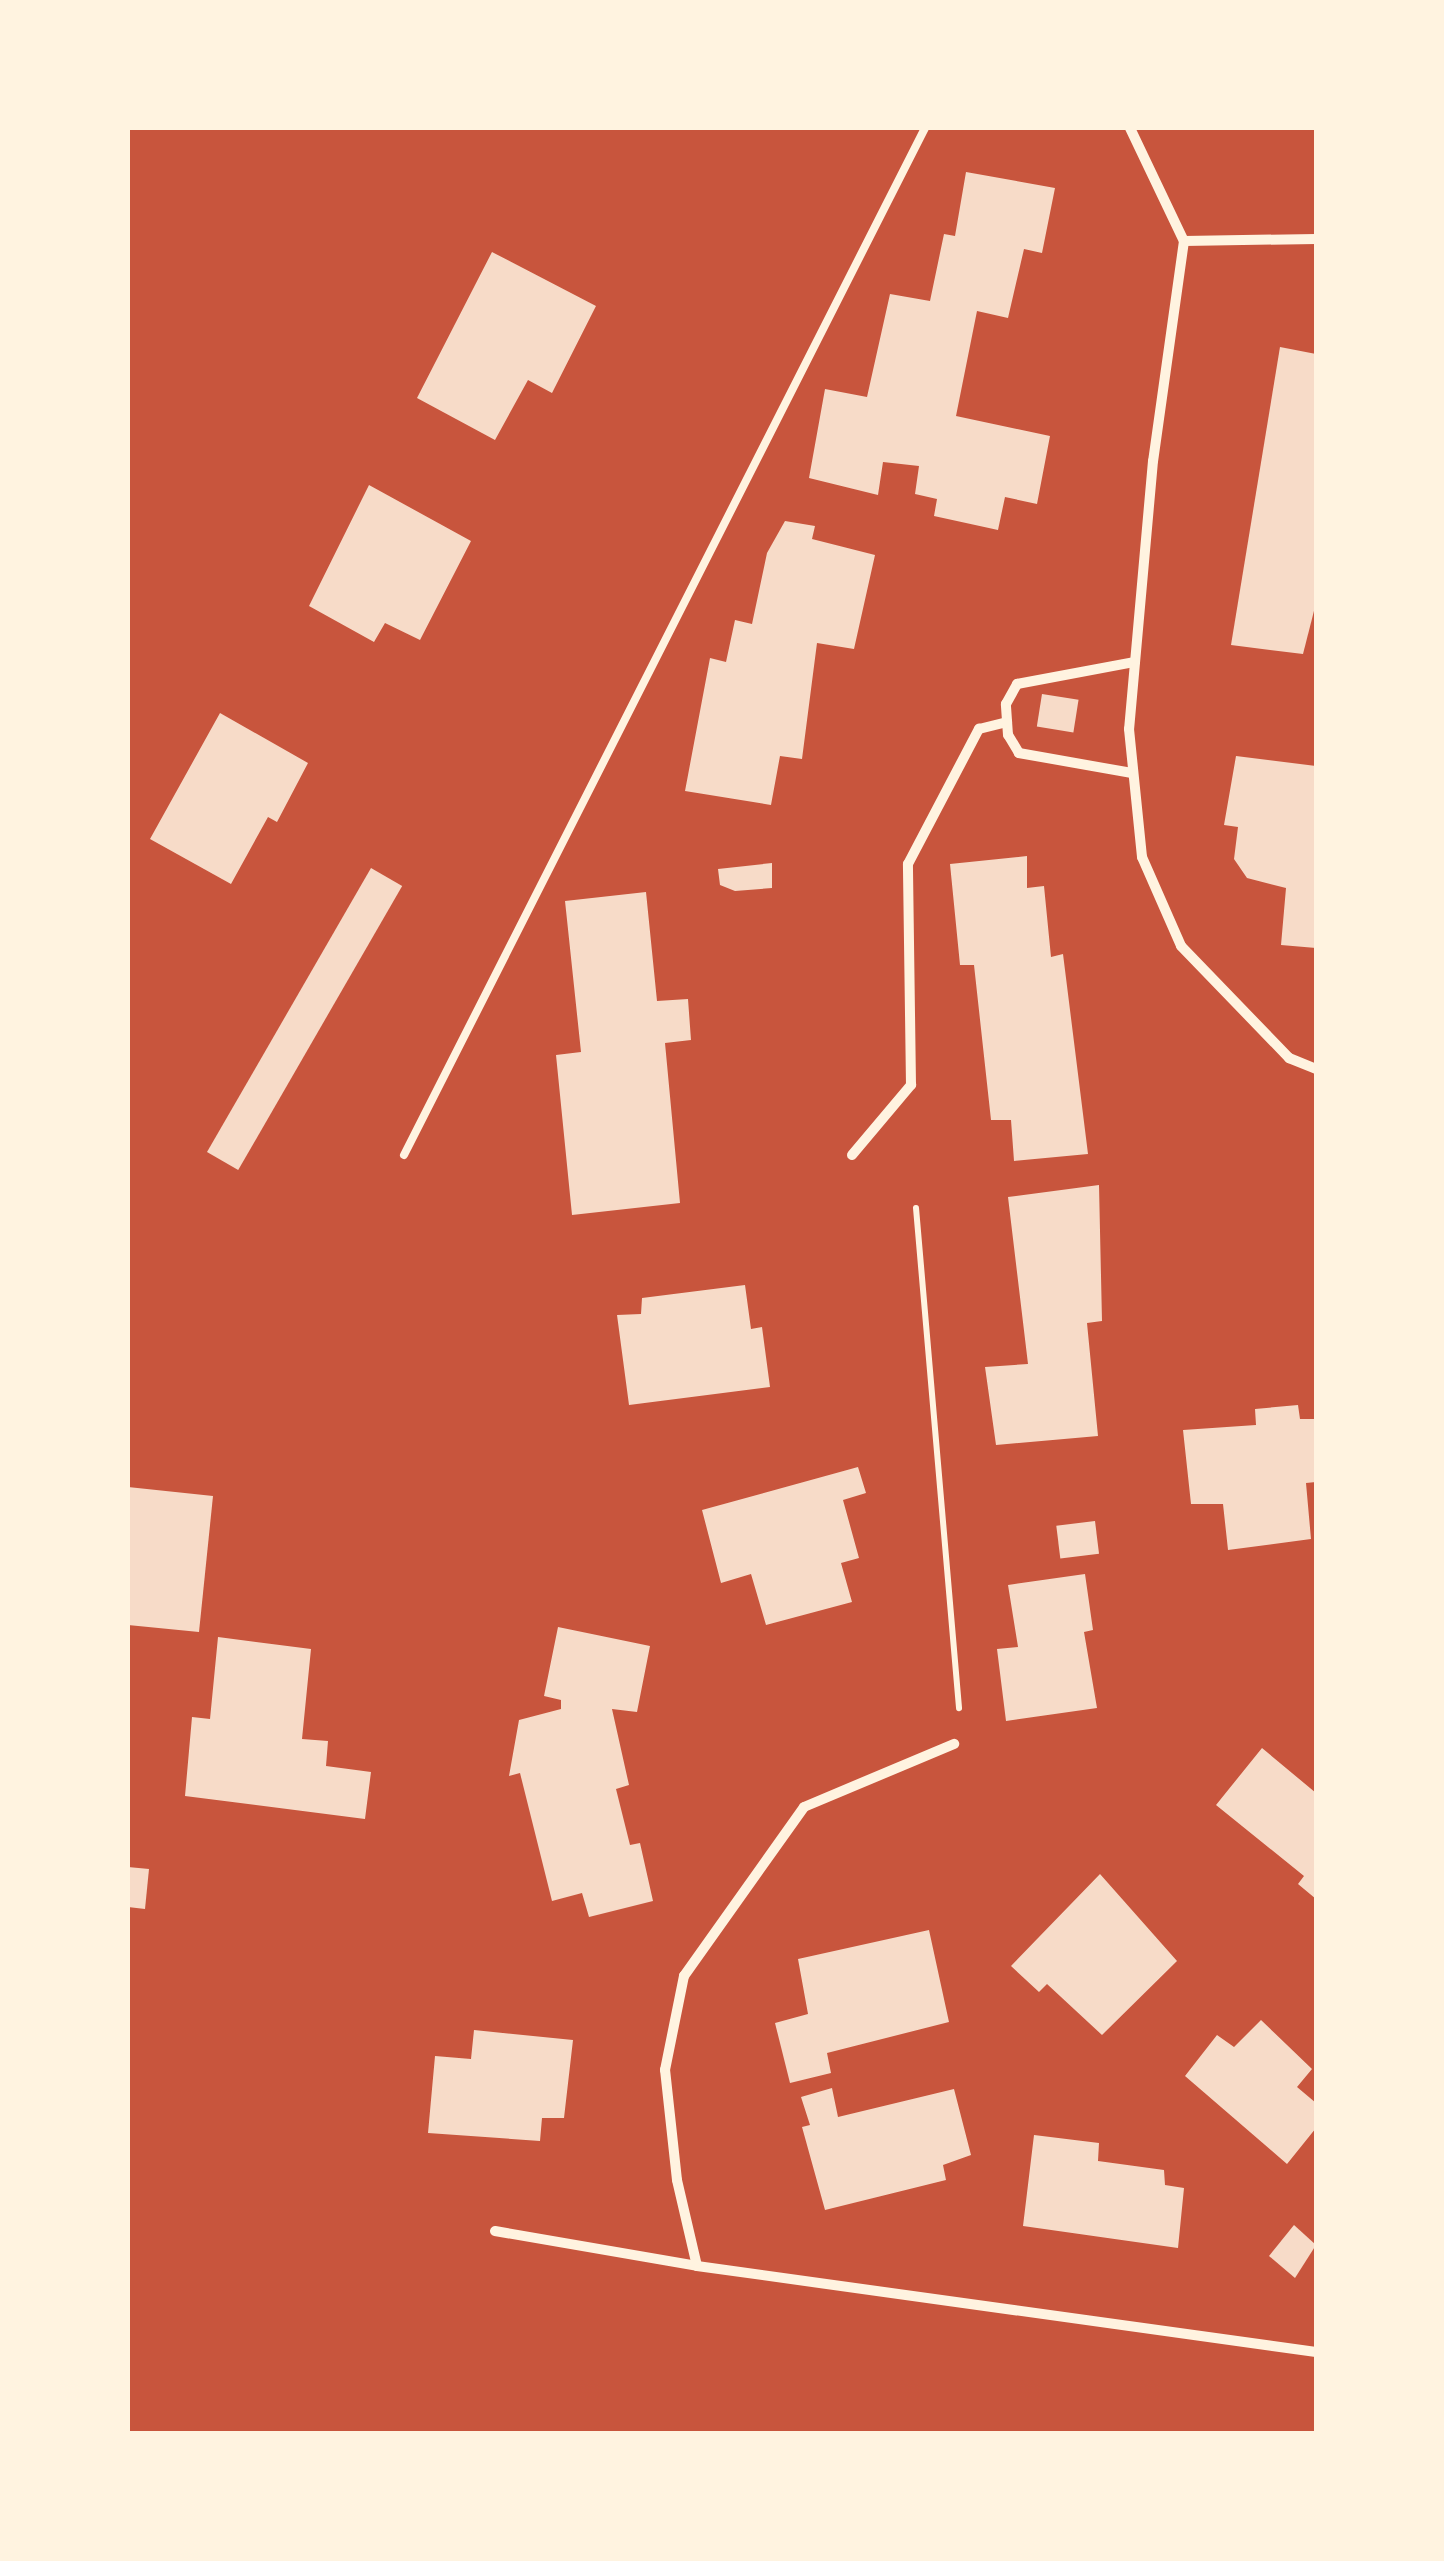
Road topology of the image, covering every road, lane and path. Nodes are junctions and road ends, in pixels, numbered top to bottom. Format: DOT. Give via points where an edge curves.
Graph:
graph roads {
  1 [pos="925,128"];
  2 [pos="1130,128"];
  3 [pos="1316,239"];
  4 [pos="1184,240"];
  5 [pos="1135,662"];
  6 [pos="1007,722"];
  7 [pos="1132,773"];
  8 [pos="1316,1069"];
  9 [pos="404,1155"];
  10 [pos="852,1156"];
  11 [pos="916,1208"];
  12 [pos="954,1744"];
  13 [pos="496,2231"];
  14 [pos="697,2266"];
  15 [pos="1316,2352"];
  1 -- 9 [label="lane"];
  2 -- 4 [label="street"];
  3 -- 4 [label="street"];
  4 -- 5 [label="street" via="1153,461"];
  5 -- 6 [label="street" via="1017,684 1006,704"];
  5 -- 7 [label="street"];
  6 -- 7 [label="street" via="1019,753"];
  6 -- 10 [label="street" via="979,729 908,864 911,1085"];
  7 -- 8 [label="street" via="1142,857 1182,946 1289,1058"];
  11 -- 12 [label="path" via="962,1689"];
  12 -- 14 [label="street" via="804,1807 684,1976 665,2070 677,2180"];
  13 -- 14 [label="street"];
  14 -- 15 [label="street"];
}
